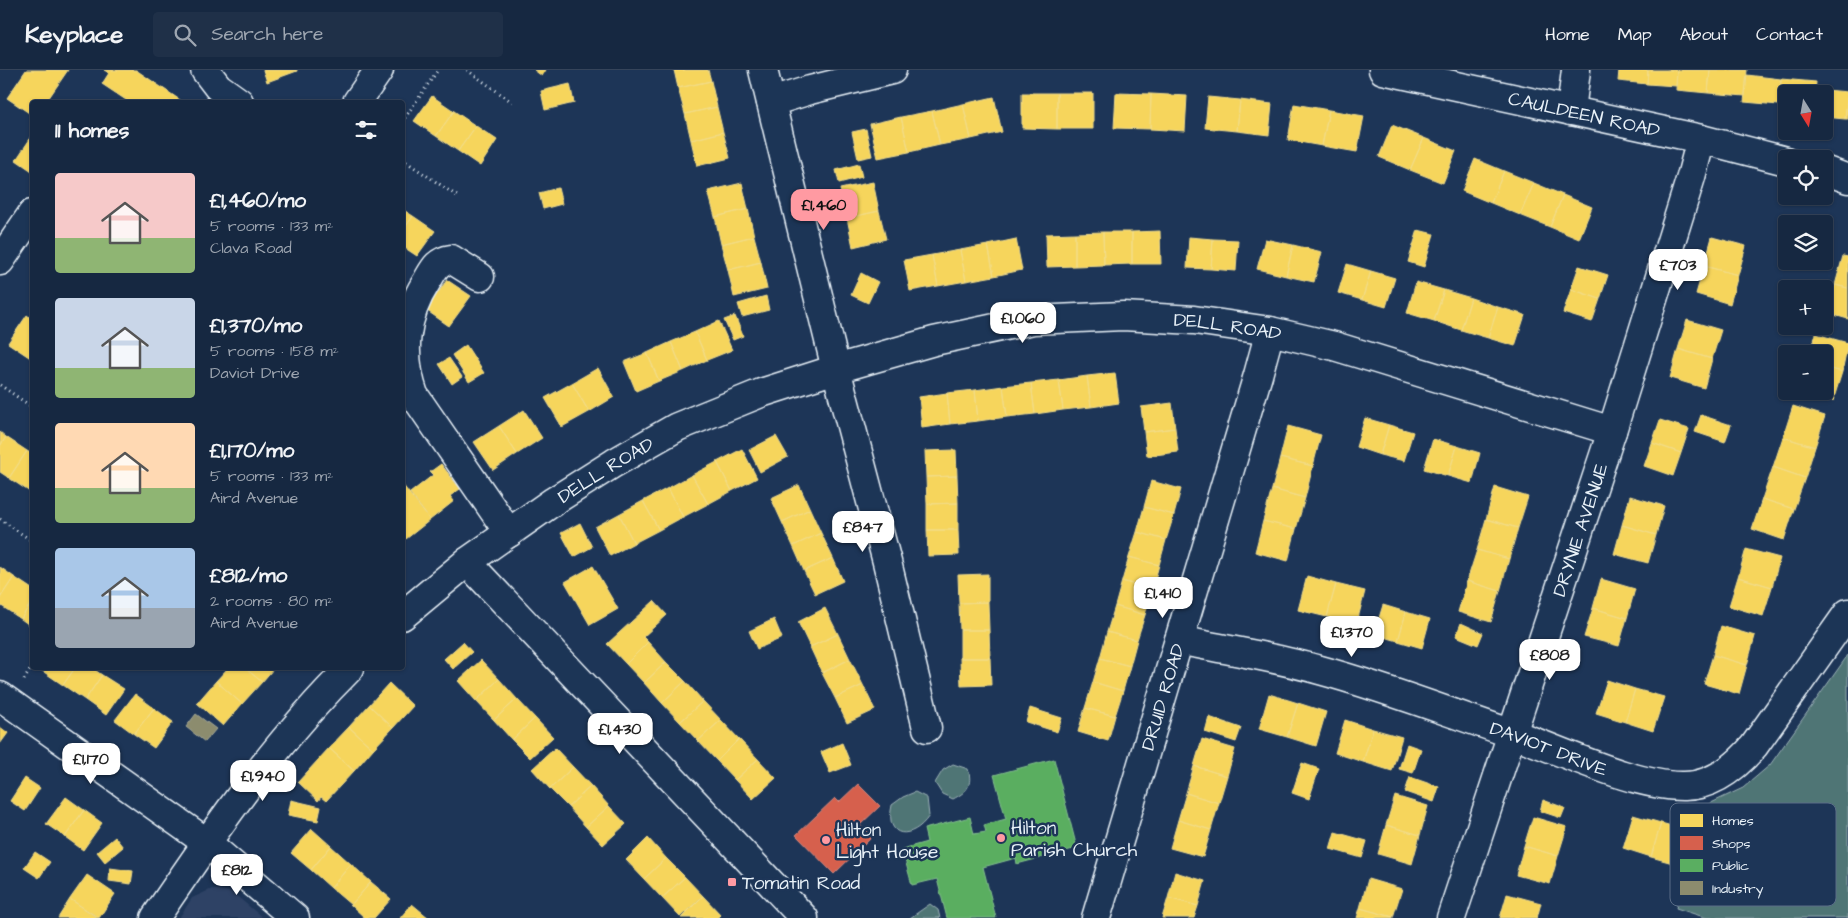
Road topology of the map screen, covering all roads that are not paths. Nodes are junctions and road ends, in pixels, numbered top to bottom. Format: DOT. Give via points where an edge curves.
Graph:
graph roads {
  1 [pos="205,70"];
  2 [pos="379,70"];
  3 [pos="763,70"];
  4 [pos="892,70"];
  5 [pos="1383,70"];
  6 [pos="1576,70"];
  7 [pos="236,100"];
  8 [pos="358,100"];
  9 [pos="771,102"];
  10 [pos="1571,111"];
  11 [pos="1701,139"];
  12 [pos="1778,159"];
  13 [pos="1833,173"];
  14 [pos="1848,179"];
  15 [pos="30,217"];
  16 [pos="0,261"];
  17 [pos="480,277"];
  18 [pos="1270,331"];
  19 [pos="836,370"];
  20 [pos="1612,431"];
  21 [pos="509,533"];
  22 [pos="467,562"];
  23 [pos="1848,613"];
  24 [pos="405,614"];
  25 [pos="1179,640"];
  26 [pos="348,670"];
  27 [pos="0,696"];
  28 [pos="927,728"];
  29 [pos="1510,733"];
  30 [pos="206,842"];
  31 [pos="155,918"];
  32 [pos="295,918"];
  33 [pos="804,918"];
  34 [pos="1096,918"];
  35 [pos="1451,918"];
  1 -- 7 [label="street" via="218,87"];
  2 -- 8 [label="street"];
  3 -- 9 [label="street"];
  4 -- 9 [label="street"];
  5 -- 10 [label="street, CAULDEEN ROAD"];
  6 -- 10 [label="street"];
  9 -- 19 [label="street"];
  10 -- 11 [label="street, CAULDEEN ROAD"];
  11 -- 12 [label="street, CAULDEEN ROAD"];
  11 -- 20 [label="street, DRYNIE AVENUE"];
  13 -- 14 [label="street"];
  15 -- 16 [label="street"];
  17 -- 21 [label="street" via="451,259 438,263 415,301 405,352 407,374 414,395"];
  18 -- 19 [label="street, DELL ROAD" via="1194,320 1123,316 1032,320 934,341"];
  18 -- 20 [label="street, DELL ROAD" via="1334,346"];
  18 -- 25 [label="street, DRUID ROAD"];
  19 -- 21 [label="street, DELL ROAD" via="761,393 677,427 614,463"];
  19 -- 28 [label="street"];
  20 -- 29 [label="street, DRYNIE AVENUE"];
  21 -- 22 [label="street, DELL ROAD"];
  22 -- 24 [label="street, DELL ROAD"];
  22 -- 33 [label="street"];
  23 -- 29 [label="street, DAVIOT DRIVE" via="1754,746 1739,764 1717,778 1686,786 1666,786 1634,778"];
  25 -- 29 [label="street, DAVIOT DRIVE" via="1320,670"];
  25 -- 34 [label="street, DRUID ROAD"];
  26 -- 30 [label="street" via="301,722"];
  27 -- 30 [label="street"];
  29 -- 35 [label="street, DRYNIE AVENUE"];
  30 -- 31 [label="street"];
  30 -- 32 [label="street"];
}
